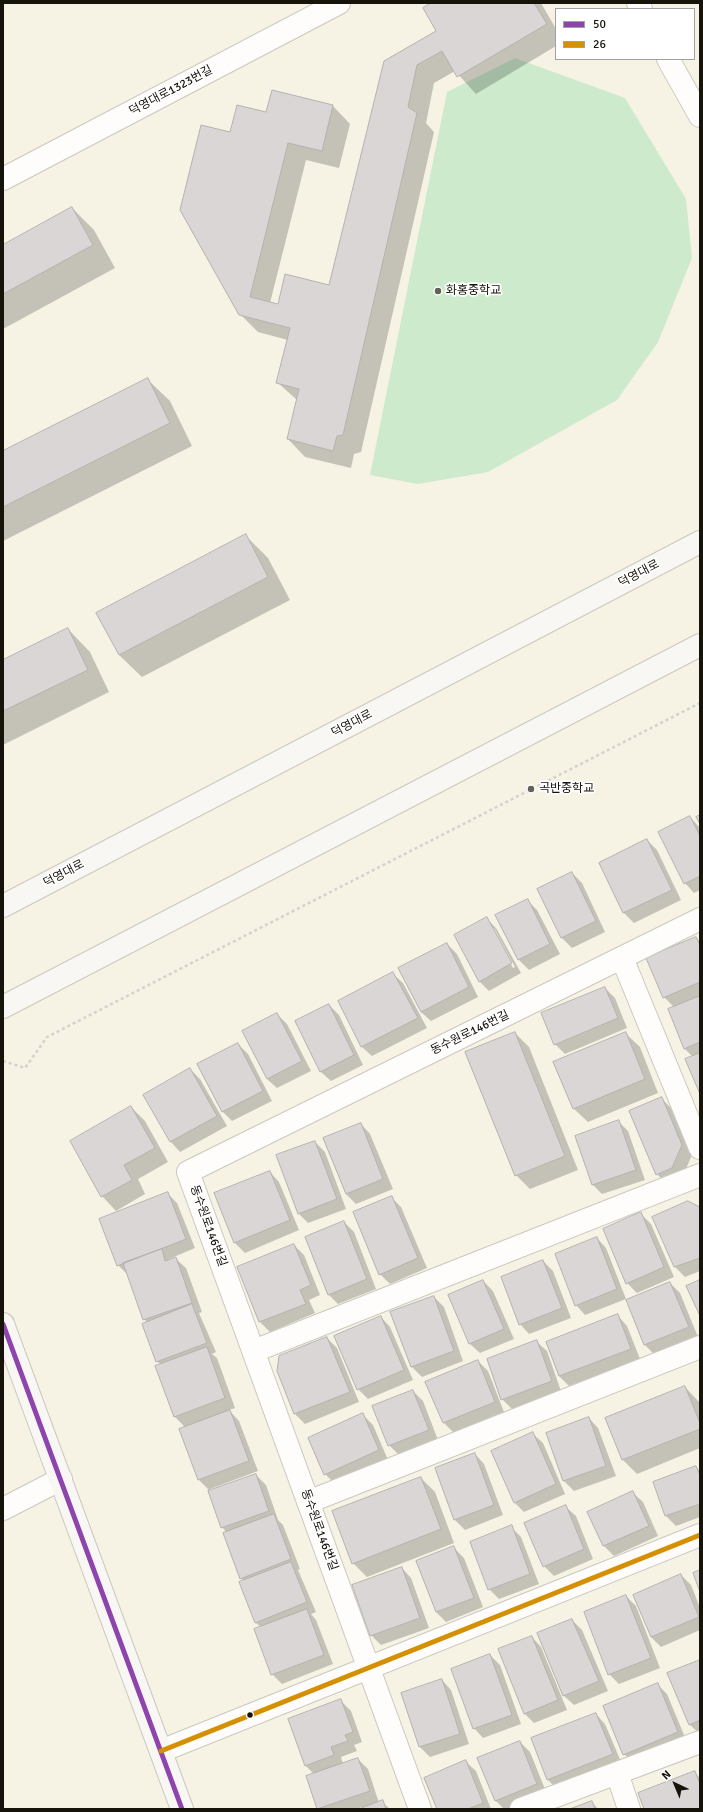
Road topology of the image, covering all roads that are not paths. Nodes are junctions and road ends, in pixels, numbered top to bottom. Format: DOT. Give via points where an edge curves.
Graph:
graph roads {
  1 [pos="339,3"];
  2 [pos="669,60"];
  3 [pos="700,116"];
  4 [pos="3,179"];
  5 [pos="700,542"];
  6 [pos="700,645"];
  7 [pos="3,906"];
  8 [pos="700,919"];
  9 [pos="622,958"];
  10 [pos="3,1007"];
  11 [pos="700,1148"];
  12 [pos="700,1175"];
  13 [pos="3,1324"];
  14 [pos="700,1348"];
  15 [pos="254,1351"];
  16 [pos="61,1479"];
  17 [pos="308,1502"];
  18 [pos="3,1509"];
  19 [pos="700,1535"];
  20 [pos="368,1667"];
  21 [pos="700,1742"];
  22 [pos="161,1751"];
  23 [pos="617,1773"];
  24 [pos="182,1809"];
  25 [pos="420,1809"];
  26 [pos="521,1809"];
  27 [pos="629,1809"];
  1 -- 4 [label="street, 덕영대로1323번길"];
  2 -- 3 [label="street"];
  5 -- 7 [label="main road, 덕영대로"];
  6 -- 10 [label="main road"];
  8 -- 9 [label="street, 동수원로146번길"];
  9 -- 11 [label="street"];
  9 -- 15 [label="street, 동수원로146번길" via="188,1172"];
  12 -- 15 [label="street"];
  13 -- 16 [label="main road"];
  14 -- 17 [label="street"];
  15 -- 17 [label="street, 동수원로146번길"];
  16 -- 18 [label="street"];
  16 -- 22 [label="main road"];
  17 -- 20 [label="street, 동수원로146번길"];
  19 -- 20 [label="street"];
  20 -- 22 [label="street"];
  20 -- 25 [label="street, 동수원로146번길"];
  21 -- 23 [label="street"];
  22 -- 24 [label="main road"];
  23 -- 26 [label="street"];
  23 -- 27 [label="street"];
}
